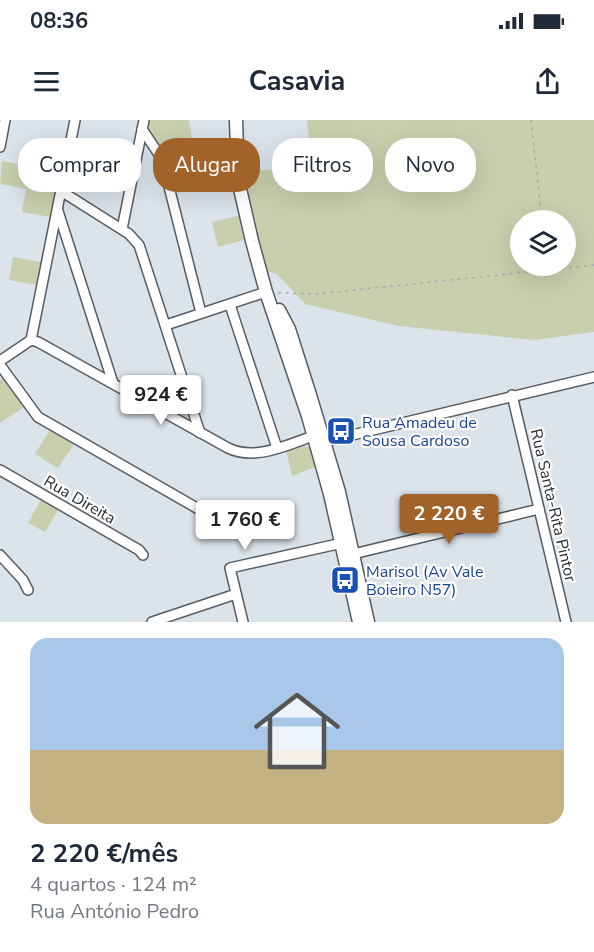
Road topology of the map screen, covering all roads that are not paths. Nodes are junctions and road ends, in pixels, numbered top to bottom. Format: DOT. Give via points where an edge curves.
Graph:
graph roads {
  1 [pos="75,120"];
  2 [pos="236,120"];
  3 [pos="3,123"];
  4 [pos="143,125"];
  5 [pos="71,138"];
  6 [pos="0,147"];
  7 [pos="61,192"];
  8 [pos="63,192"];
  9 [pos="57,209"];
  10 [pos="122,229"];
  11 [pos="266,292"];
  12 [pos="230,304"];
  13 [pos="201,313"];
  14 [pos="166,324"];
  15 [pos="31,340"];
  16 [pos="0,363"];
  17 [pos="594,377"];
  18 [pos="113,383"];
  19 [pos="513,396"];
  20 [pos="200,433"];
  21 [pos="319,439"];
  22 [pos="277,448"];
  23 [pos="0,470"];
  24 [pos="539,509"];
  25 [pos="202,512"];
  26 [pos="347,549"];
  27 [pos="143,555"];
  28 [pos="1,557"];
  29 [pos="28,590"];
  30 [pos="236,594"];
  31 [pos="152,622"];
  32 [pos="243,622"];
  33 [pos="359,622"];
  34 [pos="368,622"];
  35 [pos="566,622"];
  1 -- 5 [label="street"];
  2 -- 11 [label="street" via="238,180"];
  3 -- 6 [label="street"];
  4 -- 10 [label="street"];
  4 -- 13 [label="street" via="165,171"];
  7 -- 9 [label="street"];
  8 -- 10 [label="street"];
  9 -- 15 [label="street"];
  9 -- 18 [label="street"];
  10 -- 14 [label="street" via="142,252"];
  11 -- 12 [label="street"];
  11 -- 21 [label="street"];
  12 -- 13 [label="street"];
  12 -- 22 [label="street"];
  13 -- 14 [label="street"];
  14 -- 20 [label="street"];
  15 -- 16 [label="street"];
  15 -- 18 [label="street"];
  16 -- 25 [label="street" via="38,417"];
  17 -- 19 [label="street"];
  18 -- 20 [label="street"];
  19 -- 21 [label="street"];
  19 -- 24 [label="street, Rua Santa-Rita Pintor"];
  20 -- 22 [label="street" via="240,453"];
  21 -- 22 [label="street"];
  21 -- 26 [label="street"];
  23 -- 27 [label="street, Rua Direita"];
  24 -- 26 [label="street"];
  24 -- 35 [label="street, Rua Santa-Rita Pintor"];
  26 -- 30 [label="street" via="230,568"];
  26 -- 33 [label="street"];
  26 -- 34 [label="street"];
  28 -- 29 [label="street"];
  30 -- 31 [label="street"];
  30 -- 32 [label="street"];
}
